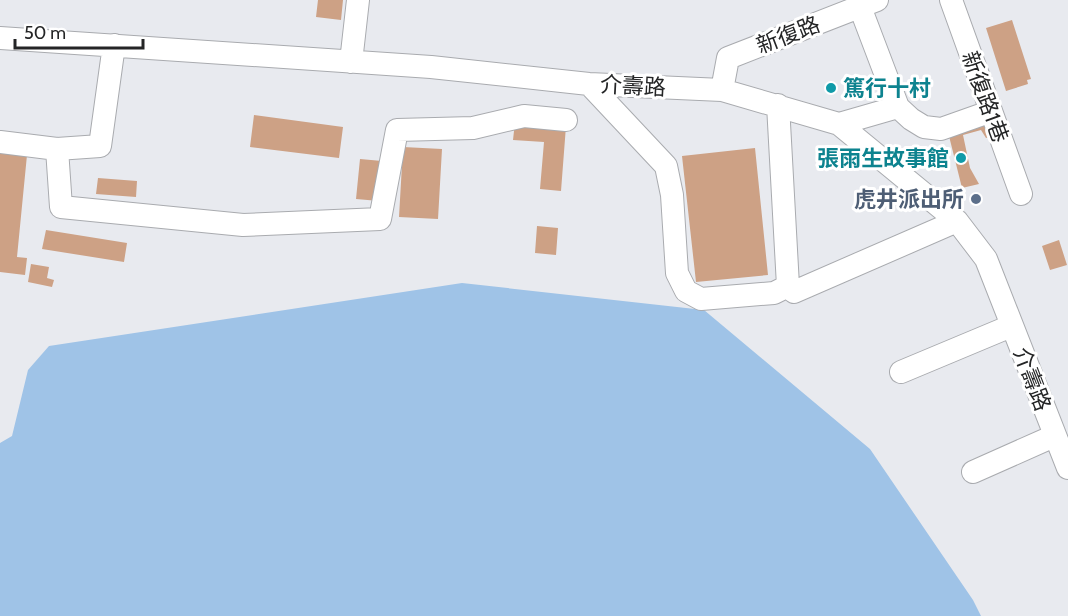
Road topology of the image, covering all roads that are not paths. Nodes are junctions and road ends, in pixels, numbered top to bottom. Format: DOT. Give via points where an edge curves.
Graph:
graph roads {
  1 [pos="358,0"];
  2 [pos="951,0"];
  3 [pos="869,3"];
  4 [pos="0,38"];
  5 [pos="114,45"];
  6 [pos="351,62"];
  7 [pos="589,84"];
  8 [pos="722,90"];
  9 [pos="778,105"];
  10 [pos="898,107"];
  11 [pos="989,112"];
  12 [pos="566,120"];
  13 [pos="839,124"];
  14 [pos="0,142"];
  15 [pos="57,149"];
  16 [pos="1021,194"];
  17 [pos="957,221"];
  18 [pos="794,292"];
  19 [pos="1011,326"];
  20 [pos="901,372"];
  21 [pos="1054,436"];
  22 [pos="1068,468"];
  23 [pos="974,471"];
  1 -- 6 [label="street"];
  2 -- 11 [label="street, 新復路1巷"];
  3 -- 8 [label="street, 新復路" via="728,58"];
  3 -- 10 [label="street"];
  4 -- 5 [label="street, 介壽路"];
  5 -- 6 [label="street, 介壽路"];
  5 -- 15 [label="street" via="100,146"];
  6 -- 7 [label="street, 介壽路"];
  7 -- 8 [label="street, 介壽路"];
  7 -- 9 [label="street" via="666,166 672,195 677,273 686,291 701,299 774,293 788,286"];
  8 -- 9 [label="street, 介壽路"];
  9 -- 13 [label="street, 介壽路"];
  10 -- 11 [label="street" via="924,128 941,129"];
  10 -- 13 [label="street"];
  11 -- 16 [label="street, 新復路1巷"];
  12 -- 15 [label="street" via="524,116 473,128 397,130 380,219 243,225 61,207"];
  13 -- 17 [label="street, 介壽路"];
  14 -- 15 [label="street"];
  17 -- 18 [label="street"];
  17 -- 19 [label="street, 介壽路" via="986,259"];
  19 -- 20 [label="street"];
  19 -- 21 [label="street, 介壽路"];
  21 -- 22 [label="street, 介壽路"];
  21 -- 23 [label="street"];
}
